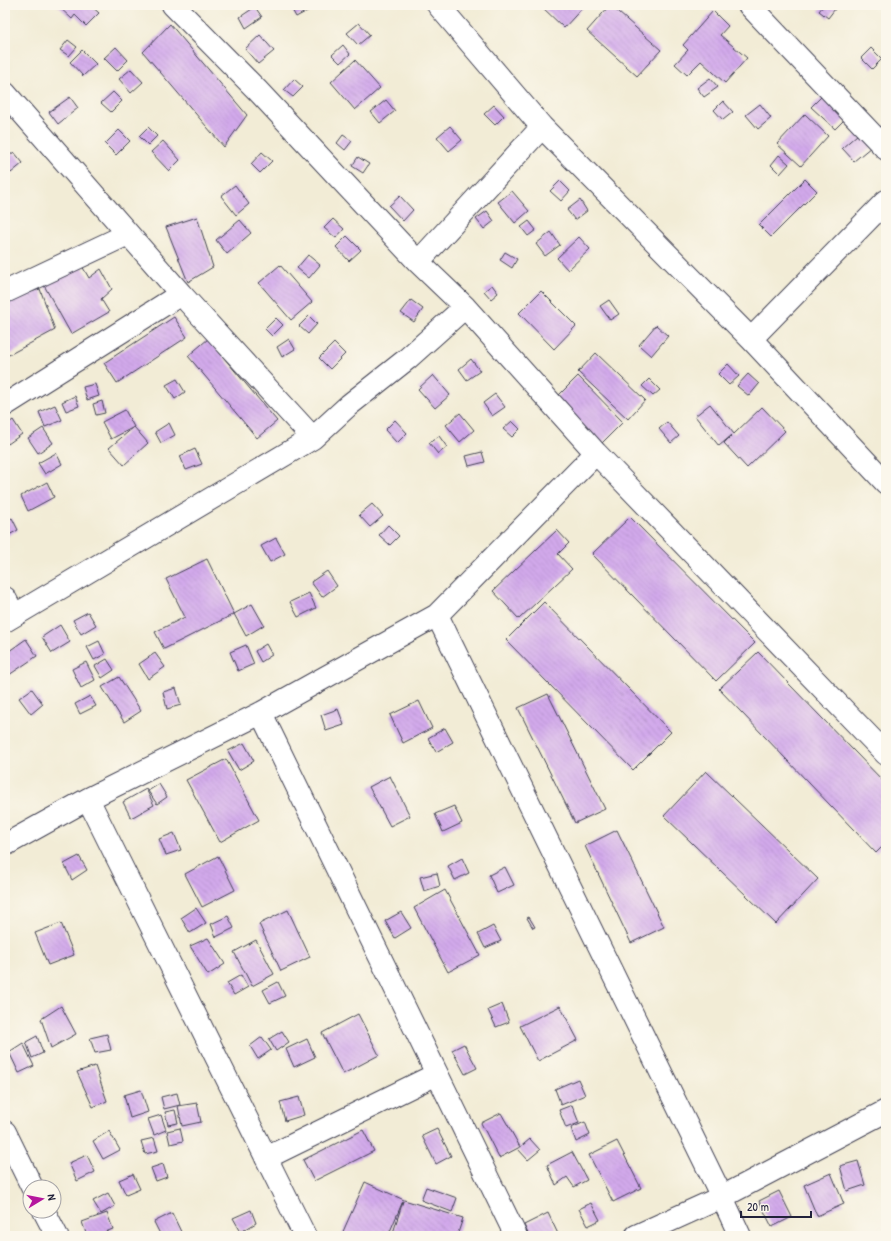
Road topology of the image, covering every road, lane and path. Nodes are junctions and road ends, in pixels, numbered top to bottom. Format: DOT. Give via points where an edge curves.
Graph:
graph roads {
  1 [pos="173,5"];
  2 [pos="438,5"];
  3 [pos="749,5"];
  4 [pos="5,93"];
  5 [pos="542,127"];
  6 [pos="886,149"];
  7 [pos="886,201"];
  8 [pos="128,234"];
  9 [pos="418,262"];
  10 [pos="5,292"];
  11 [pos="181,294"];
  12 [pos="465,307"];
  13 [pos="751,339"];
  14 [pos="5,405"];
  15 [pos="312,438"];
  16 [pos="596,453"];
  17 [pos="886,483"];
  18 [pos="8,611"];
  19 [pos="437,615"];
  20 [pos="261,713"];
  21 [pos="886,754"];
  22 [pos="88,799"];
  23 [pos="5,845"];
  24 [pos="437,1074"];
  25 [pos="886,1111"];
  26 [pos="5,1132"];
  27 [pos="266,1158"];
  28 [pos="28,1179"];
  29 [pos="722,1197"];
  30 [pos="48,1219"];
  31 [pos="57,1236"];
  32 [pos="305,1236"];
  33 [pos="516,1236"];
  34 [pos="636,1236"];
  35 [pos="740,1236"];
  1 -- 9 [label="street" via="258,91"];
  2 -- 5 [label="street"];
  3 -- 6 [label="street"];
  4 -- 8 [label="street"];
  5 -- 9 [label="street"];
  5 -- 13 [label="street"];
  7 -- 13 [label="street"];
  8 -- 10 [label="street"];
  8 -- 11 [label="street"];
  9 -- 12 [label="street"];
  11 -- 14 [label="street"];
  11 -- 15 [label="street"];
  12 -- 15 [label="street"];
  12 -- 16 [label="street"];
  13 -- 17 [label="street"];
  15 -- 18 [label="street"];
  16 -- 19 [label="street"];
  16 -- 21 [label="street"];
  19 -- 20 [label="street"];
  19 -- 29 [label="street"];
  20 -- 22 [label="street"];
  20 -- 24 [label="street"];
  22 -- 23 [label="street"];
  22 -- 27 [label="street"];
  24 -- 27 [label="street"];
  24 -- 33 [label="street"];
  25 -- 29 [label="street"];
  26 -- 28 [label="street"];
  27 -- 32 [label="street"];
  29 -- 34 [label="street"];
  29 -- 35 [label="street"];
  30 -- 31 [label="street"];
}
